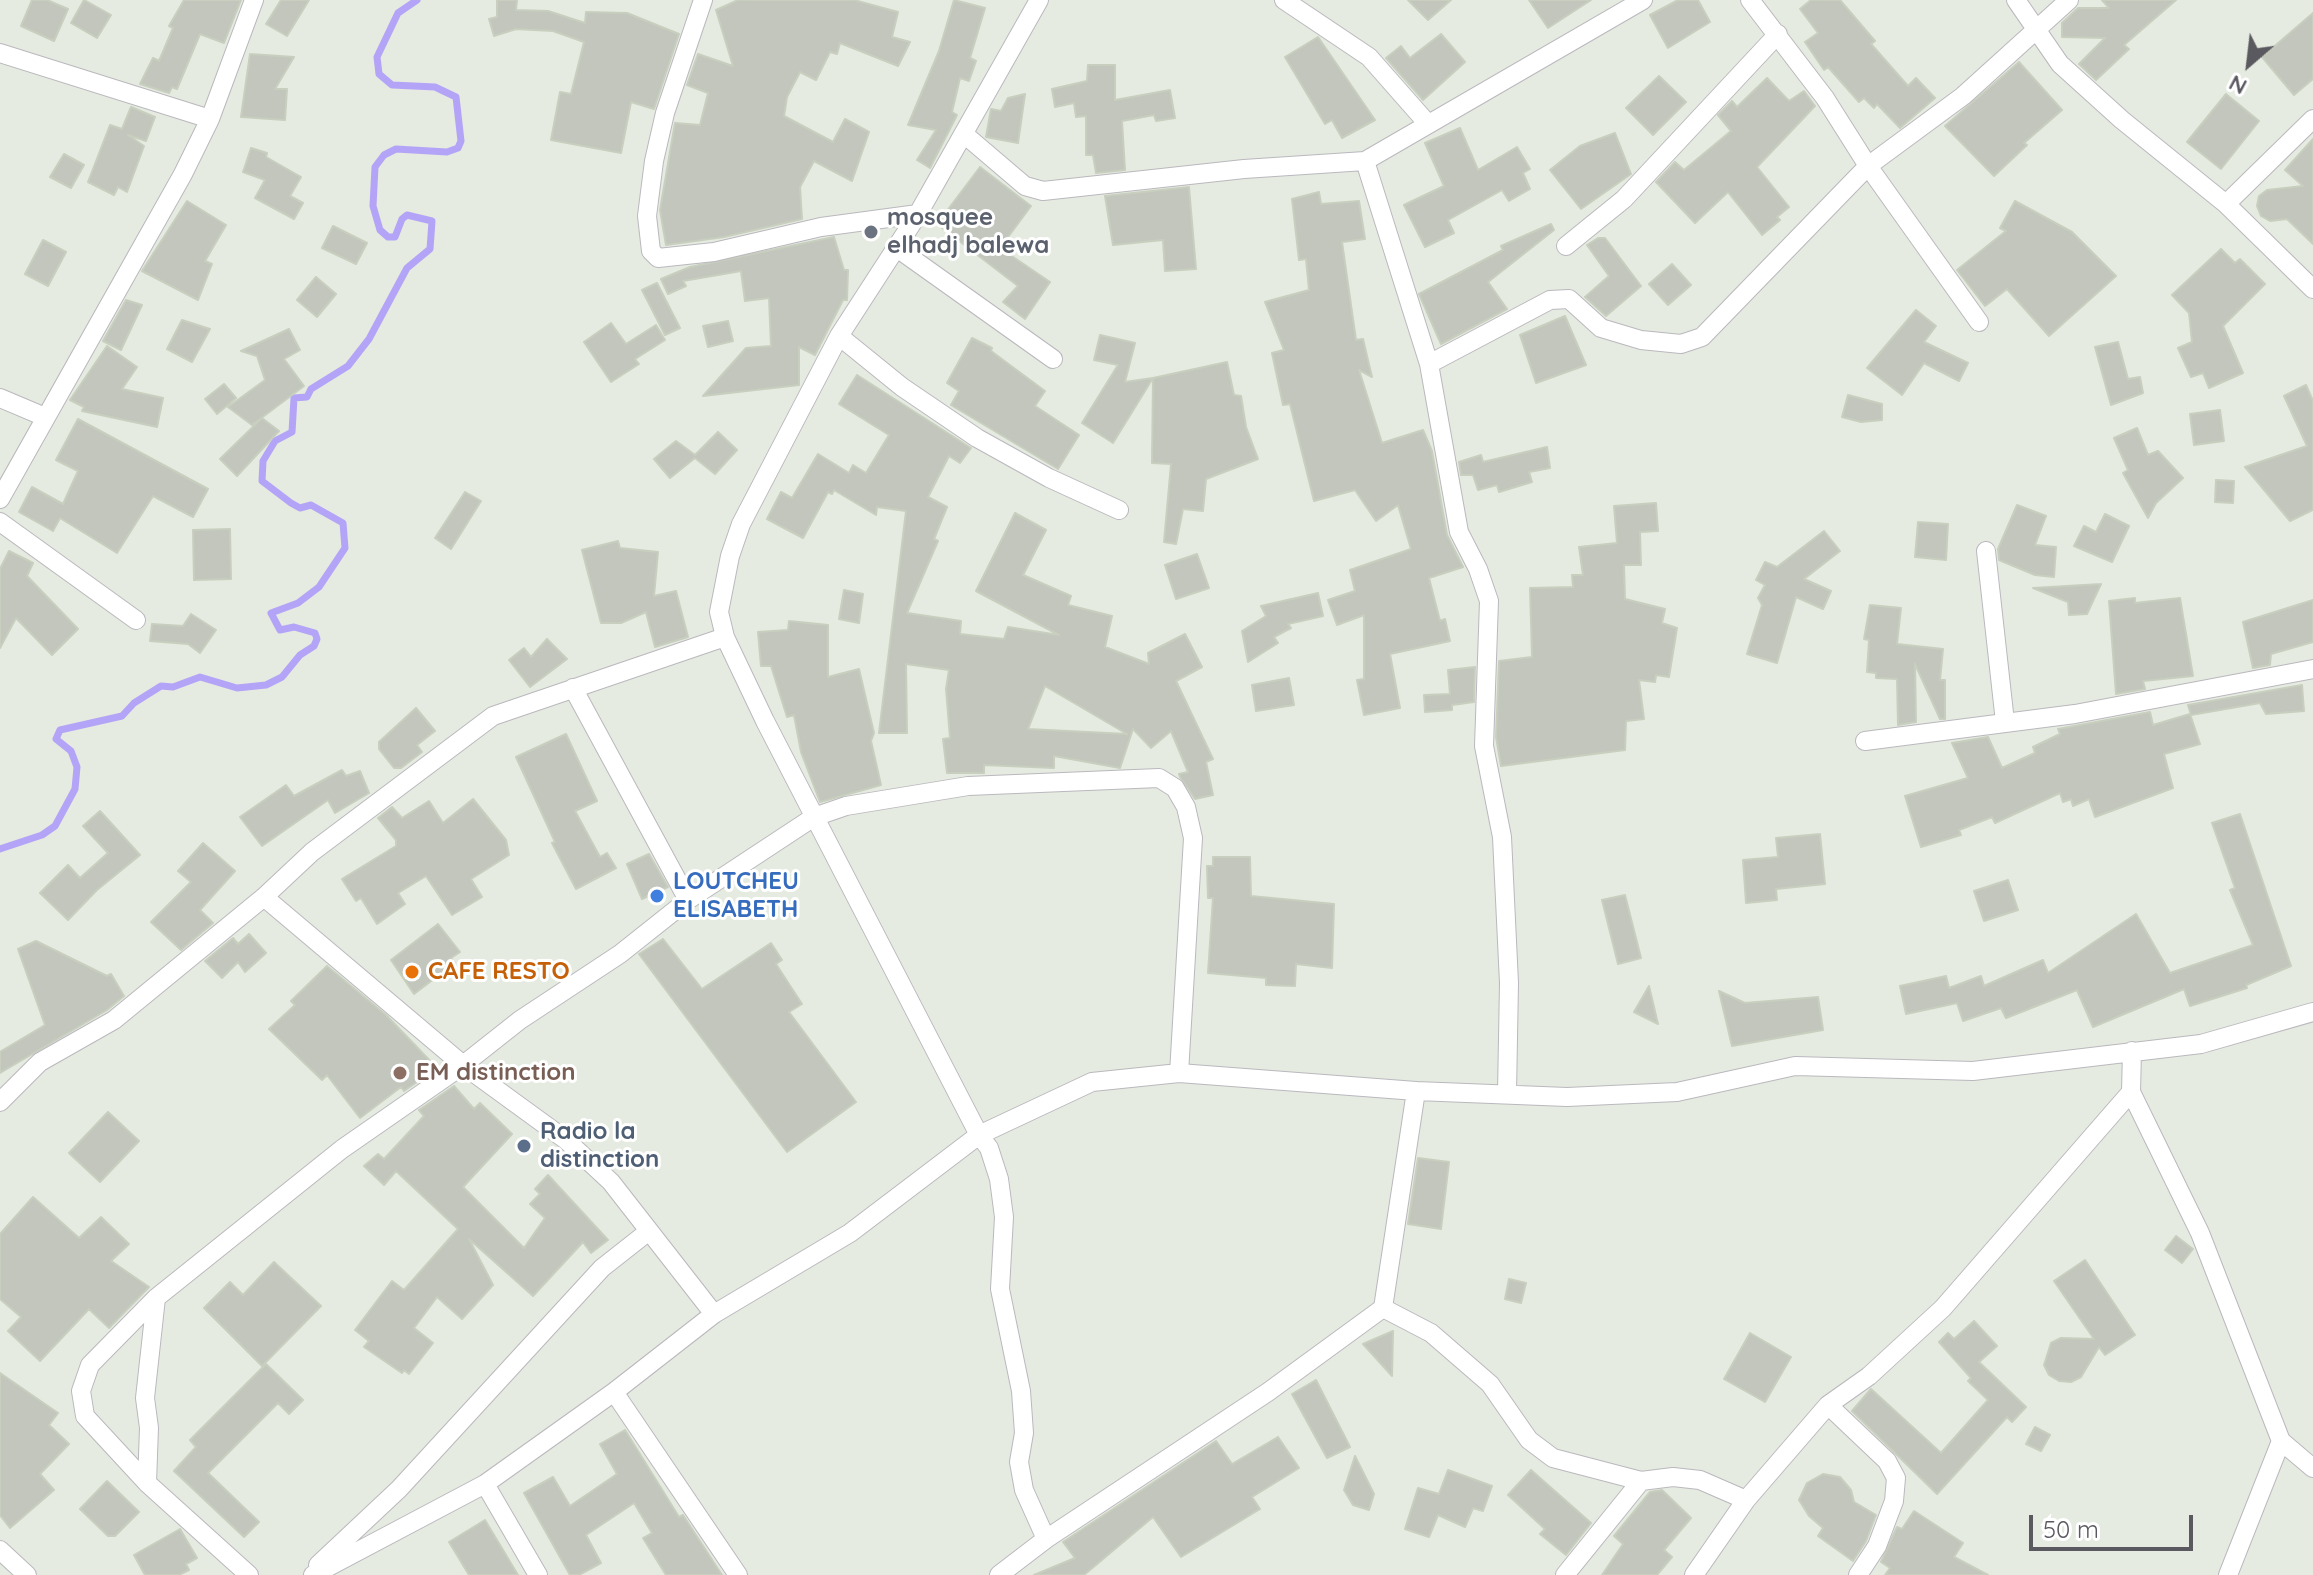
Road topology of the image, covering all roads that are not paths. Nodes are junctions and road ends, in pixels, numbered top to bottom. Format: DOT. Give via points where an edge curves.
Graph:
graph roads {
  1 [pos="254,0"];
  2 [pos="703,0"];
  3 [pos="1039,0"];
  4 [pos="1284,0"];
  5 [pos="1643,0"];
  6 [pos="1750,0"];
  7 [pos="2016,0"];
  8 [pos="2069,0"];
  9 [pos="2038,29"];
  10 [pos="1778,34"];
  11 [pos="0,53"];
  12 [pos="210,119"];
  13 [pos="2313,119"];
  14 [pos="1428,124"];
  15 [pos="964,134"];
  16 [pos="1365,161"];
  17 [pos="1868,166"];
  18 [pos="2226,204"];
  19 [pos="918,214"];
  20 [pos="1566,246"];
  21 [pos="897,248"];
  22 [pos="2313,289"];
  23 [pos="1979,322"];
  24 [pos="839,336"];
  25 [pos="1053,359"];
  26 [pos="1429,364"];
  27 [pos="0,398"];
  28 [pos="45,417"];
  29 [pos="0,499"];
  30 [pos="1119,510"];
  31 [pos="0,522"];
  32 [pos="1986,551"];
  33 [pos="136,620"];
  34 [pos="725,637"];
  35 [pos="2313,669"];
  36 [pos="573,688"];
  37 [pos="2005,722"];
  38 [pos="1865,741"];
  39 [pos="814,817"];
  40 [pos="264,897"];
  41 [pos="688,900"];
  42 [pos="2313,1012"];
  43 [pos="2132,1051"];
  44 [pos="463,1065"];
  45 [pos="1179,1073"];
  46 [pos="1416,1091"];
  47 [pos="2131,1092"];
  48 [pos="1507,1093"];
  49 [pos="0,1102"];
  50 [pos="979,1135"];
  51 [pos="649,1231"];
  52 [pos="156,1298"];
  53 [pos="1383,1308"];
  54 [pos="714,1314"];
  55 [pos="614,1392"];
  56 [pos="1828,1405"];
  57 [pos="2281,1441"];
  58 [pos="2313,1468"];
  59 [pos="1641,1481"];
  60 [pos="147,1483"];
  61 [pos="485,1484"];
  62 [pos="1746,1500"];
  63 [pos="1046,1539"];
  64 [pos="0,1550"];
  65 [pos="27,1575"];
  66 [pos="249,1575"];
  67 [pos="307,1575"];
  68 [pos="313,1575"];
  69 [pos="538,1575"];
  70 [pos="738,1575"];
  71 [pos="999,1575"];
  72 [pos="1565,1575"];
  73 [pos="1694,1575"];
  74 [pos="1858,1575"];
  75 [pos="2228,1575"];
  1 -- 12 [label="street"];
  2 -- 19 [label="street" via="654,161 647,216 651,251 658,258"];
  3 -- 15 [label="street"];
  4 -- 14 [label="street" via="1369,57"];
  5 -- 14 [label="street"];
  6 -- 10 [label="street"];
  7 -- 9 [label="street"];
  8 -- 9 [label="street"];
  9 -- 17 [label="street" via="1963,96"];
  9 -- 18 [label="street" via="2060,64"];
  10 -- 17 [label="street"];
  10 -- 20 [label="street" via="1624,199"];
  11 -- 12 [label="street"];
  12 -- 28 [label="street"];
  13 -- 18 [label="street"];
  14 -- 16 [label="street"];
  15 -- 16 [label="street" via="1025,186 1043,191"];
  15 -- 19 [label="street"];
  16 -- 26 [label="street"];
  17 -- 23 [label="street"];
  17 -- 26 [label="street" via="1702,337 1681,344 1641,340 1601,328 1569,299 1550,300"];
  18 -- 22 [label="street"];
  19 -- 21 [label="street"];
  21 -- 24 [label="street"];
  21 -- 25 [label="street"];
  24 -- 30 [label="street" via="977,438"];
  24 -- 34 [label="street" via="741,524 719,612"];
  26 -- 48 [label="street" via="1459,532 1489,601 1484,746 1502,837 1509,983"];
  27 -- 28 [label="street"];
  28 -- 29 [label="street"];
  31 -- 33 [label="street"];
  32 -- 37 [label="street"];
  34 -- 36 [label="street"];
  34 -- 39 [label="street"];
  35 -- 37 [label="street"];
  36 -- 40 [label="street" via="493,716 312,852"];
  36 -- 41 [label="street"];
  37 -- 38 [label="street"];
  39 -- 41 [label="street"];
  39 -- 45 [label="street" via="846,806 968,786 1159,778 1175,788 1193,838"];
  39 -- 50 [label="street"];
  40 -- 44 [label="street"];
  40 -- 49 [label="street" via="114,1020 40,1062"];
  41 -- 44 [label="street"];
  42 -- 43 [label="street" via="2201,1044"];
  43 -- 47 [label="street"];
  43 -- 48 [label="street" via="1973,1071 1795,1066 1677,1092 1567,1097"];
  44 -- 51 [label="street" via="566,1140 611,1182"];
  44 -- 52 [label="street" via="342,1149"];
  45 -- 46 [label="street"];
  45 -- 50 [label="street" via="1092,1082"];
  46 -- 48 [label="street"];
  46 -- 53 [label="street"];
  47 -- 56 [label="street" via="1943,1308 1869,1376"];
  47 -- 57 [label="street" via="2200,1233"];
  50 -- 54 [label="street" via="850,1233"];
  50 -- 63 [label="street" via="999,1179 1004,1217 1000,1289 1021,1391 1024,1433 1019,1462 1024,1490"];
  51 -- 54 [label="street"];
  51 -- 67 [label="street" via="602,1268 399,1489"];
  52 -- 60 [label="street" via="145,1398"];
  52 -- 60 [label="street" via="90,1365 81,1391 85,1416"];
  53 -- 59 [label="street" via="1431,1333 1490,1384 1529,1440 1553,1458"];
  53 -- 63 [label="street" via="1268,1392"];
  54 -- 55 [label="street"];
  55 -- 61 [label="street"];
  55 -- 70 [label="street"];
  56 -- 62 [label="street"];
  56 -- 74 [label="street" via="1887,1461 1896,1478 1894,1501 1877,1546"];
  57 -- 58 [label="street"];
  57 -- 75 [label="street"];
  59 -- 62 [label="street" via="1700,1480"];
  59 -- 72 [label="street"];
  60 -- 66 [label="street"];
  61 -- 68 [label="street"];
  61 -- 69 [label="street"];
  62 -- 73 [label="street"];
  63 -- 71 [label="street"];
  64 -- 65 [label="street"];
}
